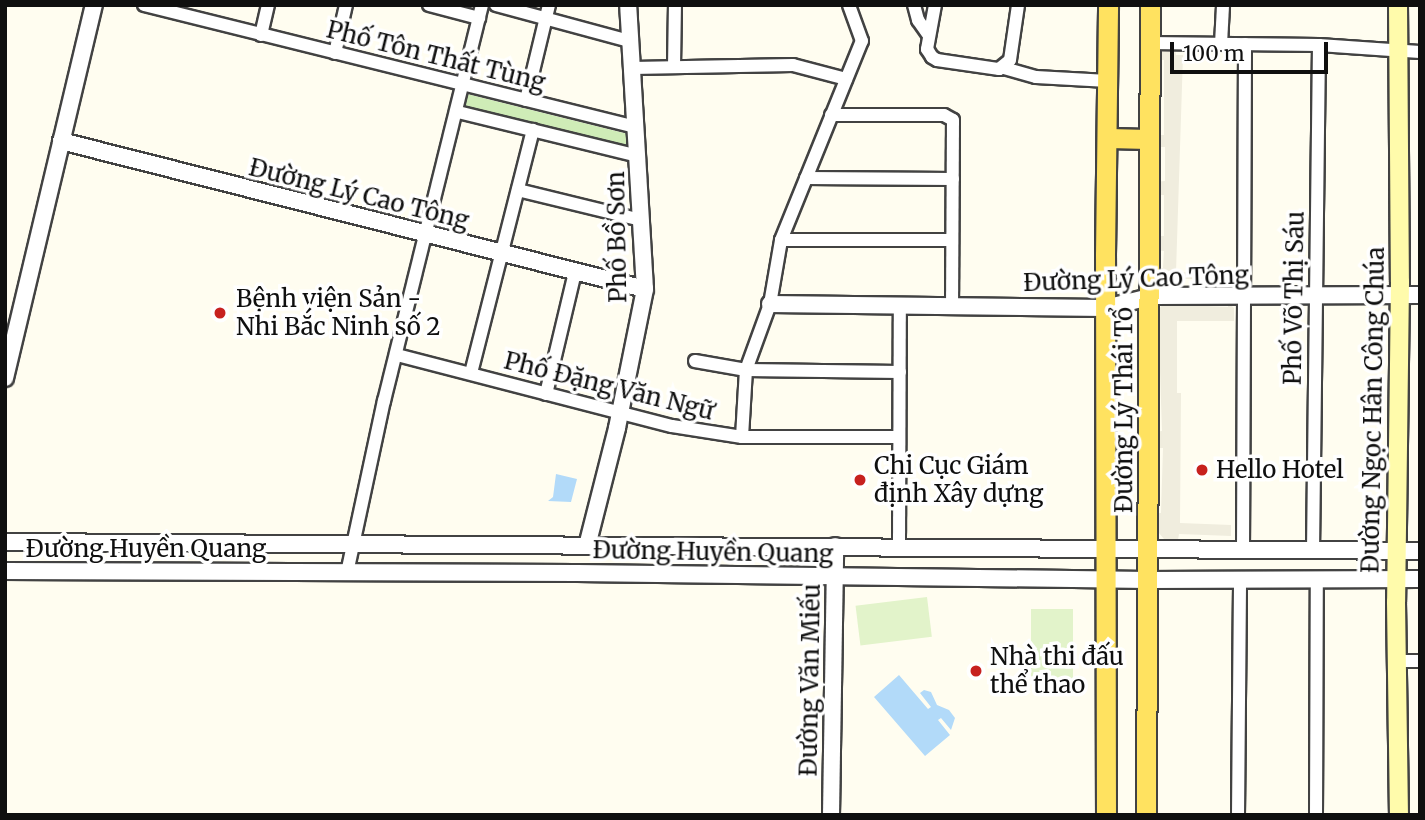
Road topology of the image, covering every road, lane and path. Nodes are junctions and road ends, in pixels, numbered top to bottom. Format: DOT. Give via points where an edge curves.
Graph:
graph roads {
  1 [pos="94,5"];
  2 [pos="144,5"];
  3 [pos="268,5"];
  4 [pos="346,5"];
  5 [pos="429,5"];
  6 [pos="496,5"];
  7 [pos="628,5"];
  8 [pos="676,5"];
  9 [pos="849,5"];
  10 [pos="914,5"];
  11 [pos="935,5"];
  12 [pos="1018,5"];
  13 [pos="1108,5"];
  14 [pos="1150,5"];
  15 [pos="1223,5"];
  16 [pos="1398,5"];
  17 [pos="189,11"];
  18 [pos="480,12"];
  19 [pos="547,12"];
  20 [pos="261,35"];
  21 [pos="929,37"];
  22 [pos="629,41"];
  23 [pos="1149,43"];
  24 [pos="1221,44"];
  25 [pos="1245,44"];
  26 [pos="1319,45"];
  27 [pos="1398,50"];
  28 [pos="1420,52"];
  29 [pos="335,53"];
  30 [pos="674,67"];
  31 [pos="632,68"];
  32 [pos="1004,68"];
  33 [pos="846,79"];
  34 [pos="1108,80"];
  35 [pos="464,86"];
  36 [pos="526,100"];
  37 [pos="458,112"];
  38 [pos="831,115"];
  39 [pos="636,127"];
  40 [pos="533,130"];
  41 [pos="1108,138"];
  42 [pos="1148,139"];
  43 [pos="61,141"];
  44 [pos="638,156"];
  45 [pos="806,178"];
  46 [pos="953,179"];
  47 [pos="518,190"];
  48 [pos="641,220"];
  49 [pos="425,235"];
  50 [pos="781,240"];
  51 [pos="952,240"];
  52 [pos="502,254"];
  53 [pos="575,272"];
  54 [pos="645,289"];
  55 [pos="1315,295"];
  56 [pos="1420,295"];
  57 [pos="1399,296"];
  58 [pos="1244,297"];
  59 [pos="1148,298"];
  60 [pos="770,304"];
  61 [pos="900,306"];
  62 [pos="952,306"];
  63 [pos="1105,308"];
  64 [pos="397,355"];
  65 [pos="695,361"];
  66 [pos="747,370"];
  67 [pos="900,372"];
  68 [pos="471,373"];
  69 [pos="5,377"];
  70 [pos="546,394"];
  71 [pos="618,414"];
  72 [pos="742,437"];
  73 [pos="899,437"];
  74 [pos="5,529"];
  75 [pos="11,542"];
  76 [pos="132,542"];
  77 [pos="245,545"];
  78 [pos="684,545"];
  79 [pos="351,546"];
  80 [pos="582,546"];
  81 [pos="835,546"];
  82 [pos="899,546"];
  83 [pos="464,547"];
  84 [pos="966,547"];
  85 [pos="1105,549"];
  86 [pos="1149,550"];
  87 [pos="1243,550"];
  88 [pos="1274,550"];
  89 [pos="1313,551"];
  90 [pos="1398,551"];
  91 [pos="1420,551"];
  92 [pos="5,571"];
  93 [pos="132,572"];
  94 [pos="244,573"];
  95 [pos="347,573"];
  96 [pos="577,573"];
  97 [pos="463,574"];
  98 [pos="682,575"];
  99 [pos="835,576"];
  100 [pos="965,577"];
  101 [pos="1274,578"];
  102 [pos="1317,578"];
  103 [pos="1105,579"];
  104 [pos="1240,579"];
  105 [pos="1420,579"];
  106 [pos="1148,580"];
  107 [pos="1396,580"];
  108 [pos="1397,661"];
  109 [pos="1420,661"];
  110 [pos="831,815"];
  111 [pos="1106,815"];
  112 [pos="1146,815"];
  113 [pos="1238,815"];
  114 [pos="1316,815"];
  115 [pos="1399,815"];
  1 -- 43 [label="street"];
  2 -- 17 [label="street, Phố Tôn Thất Tùng"];
  3 -- 20 [label="street"];
  4 -- 29 [label="street"];
  5 -- 18 [label="street"];
  6 -- 19 [label="street"];
  7 -- 22 [label="street, Phố Bồ Sơn"];
  8 -- 30 [label="street"];
  9 -- 33 [label="street" via="862,41"];
  10 -- 21 [label="street"];
  11 -- 21 [label="street"];
  12 -- 32 [label="street" via="1010,60"];
  13 -- 34 [label="main road, Đường Lý Thái Tổ"];
  14 -- 23 [label="main road, Đường Lý Thái Tổ"];
  15 -- 24 [label="street"];
  16 -- 27 [label="main road, Đường Ngọc Hân Công Chúa"];
  17 -- 20 [label="street, Phố Tôn Thất Tùng"];
  18 -- 35 [label="street"];
  19 -- 22 [label="street"];
  19 -- 36 [label="street"];
  20 -- 29 [label="street, Phố Tôn Thất Tùng"];
  21 -- 32 [label="street" via="928,52 937,60"];
  22 -- 31 [label="street, Phố Bồ Sơn"];
  23 -- 24 [label="street"];
  23 -- 42 [label="main road, Đường Lý Thái Tổ"];
  24 -- 25 [label="street"];
  25 -- 26 [label="street"];
  25 -- 58 [label="street"];
  26 -- 27 [label="street"];
  26 -- 55 [label="street, Phố Võ Thị Sáu"];
  27 -- 28 [label="street"];
  27 -- 57 [label="main road, Đường Ngọc Hân Công Chúa"];
  29 -- 35 [label="street, Phố Tôn Thất Tùng"];
  30 -- 31 [label="street"];
  30 -- 33 [label="street" via="793,65"];
  31 -- 39 [label="street, Phố Bồ Sơn"];
  32 -- 34 [label="street" via="1035,77"];
  33 -- 38 [label="street"];
  34 -- 41 [label="main road, Đường Lý Thái Tổ"];
  35 -- 36 [label="street, Phố Tôn Thất Tùng"];
  35 -- 37 [label="street"];
  36 -- 39 [label="street, Phố Tôn Thất Tùng"];
  37 -- 40 [label="street"];
  37 -- 49 [label="street"];
  38 -- 45 [label="street"];
  38 -- 46 [label="street" via="948,116 954,124"];
  39 -- 44 [label="street, Phố Bồ Sơn"];
  40 -- 44 [label="street"];
  40 -- 47 [label="street"];
  41 -- 42 [label="main road"];
  41 -- 63 [label="main road, Đường Lý Thái Tổ"];
  42 -- 59 [label="main road, Đường Lý Thái Tổ"];
  43 -- 49 [label="street, Đường Lý Cao Tông"];
  43 -- 69 [label="street"];
  44 -- 48 [label="street, Phố Bồ Sơn"];
  45 -- 46 [label="street"];
  45 -- 50 [label="street"];
  46 -- 51 [label="street"];
  47 -- 48 [label="street"];
  47 -- 52 [label="street"];
  48 -- 54 [label="street, Phố Bồ Sơn"];
  49 -- 52 [label="street, Đường Lý Cao Tông"];
  49 -- 64 [label="street"];
  50 -- 51 [label="street"];
  50 -- 60 [label="street"];
  51 -- 62 [label="street"];
  52 -- 53 [label="street, Đường Lý Cao Tông"];
  52 -- 68 [label="street"];
  53 -- 54 [label="street, Đường Lý Cao Tông"];
  53 -- 70 [label="street"];
  54 -- 71 [label="street, Phố Bồ Sơn"];
  55 -- 57 [label="street, Đường Lý Cao Tông"];
  55 -- 58 [label="street, Đường Lý Cao Tông"];
  55 -- 89 [label="street, Phố Võ Thị Sáu"];
  56 -- 57 [label="street, Đường Lý Cao Tông"];
  57 -- 90 [label="main road, Đường Ngọc Hân Công Chúa"];
  58 -- 59 [label="street, Đường Lý Cao Tông"];
  58 -- 87 [label="street"];
  59 -- 63 [label="street, Đường Lý Cao Tông"];
  59 -- 86 [label="main road, Đường Lý Thái Tổ"];
  60 -- 61 [label="street, Đường Lý Cao Tông"];
  60 -- 66 [label="street"];
  61 -- 62 [label="street, Đường Lý Cao Tông"];
  61 -- 67 [label="street"];
  62 -- 63 [label="street, Đường Lý Cao Tông"];
  63 -- 85 [label="main road, Đường Lý Thái Tổ"];
  64 -- 68 [label="street, Phố Đặng Văn Ngữ"];
  64 -- 79 [label="street"];
  65 -- 66 [label="street"];
  66 -- 67 [label="street"];
  66 -- 72 [label="street"];
  67 -- 73 [label="street"];
  68 -- 70 [label="street, Phố Đặng Văn Ngữ"];
  70 -- 71 [label="street, Phố Đặng Văn Ngữ"];
  71 -- 72 [label="street, Phố Đặng Văn Ngữ"];
  71 -- 80 [label="street, Phố Bồ Sơn"];
  72 -- 73 [label="street, Phố Đặng Văn Ngữ"];
  73 -- 82 [label="street"];
  74 -- 75 [label="street"];
  75 -- 76 [label="street, Đường Huyền Quang"];
  76 -- 77 [label="street, Đường Huyền Quang"];
  76 -- 93 [label="street"];
  77 -- 79 [label="street, Đường Huyền Quang"];
  77 -- 94 [label="street"];
  78 -- 80 [label="street, Đường Huyền Quang"];
  78 -- 81 [label="street, Đường Huyền Quang"];
  78 -- 98 [label="street"];
  79 -- 83 [label="street, Đường Huyền Quang"];
  79 -- 95 [label="street"];
  80 -- 83 [label="street, Đường Huyền Quang"];
  80 -- 96 [label="street, Phố Bồ Sơn"];
  81 -- 82 [label="street, Đường Huyền Quang"];
  81 -- 99 [label="street, Đường Văn Miếu"];
  82 -- 84 [label="street, Đường Huyền Quang"];
  83 -- 97 [label="street"];
  84 -- 85 [label="street, Đường Huyền Quang"];
  84 -- 100 [label="street"];
  85 -- 86 [label="street, Đường Huyền Quang"];
  85 -- 103 [label="main road, Đường Lý Thái Tổ"];
  86 -- 87 [label="street, Đường Huyền Quang"];
  86 -- 106 [label="main road, Đường Lý Thái Tổ"];
  87 -- 88 [label="street, Đường Huyền Quang"];
  88 -- 89 [label="street, Đường Huyền Quang"];
  88 -- 101 [label="street"];
  89 -- 90 [label="street, Đường Huyền Quang"];
  90 -- 91 [label="street, Đường Huyền Quang"];
  90 -- 107 [label="main road, Đường Ngọc Hân Công Chúa"];
  92 -- 93 [label="street, Đường Huyền Quang"];
  93 -- 94 [label="street, Đường Huyền Quang"];
  94 -- 95 [label="street, Đường Huyền Quang"];
  95 -- 97 [label="street, Đường Huyền Quang"];
  96 -- 97 [label="street, Đường Huyền Quang"];
  96 -- 98 [label="street, Đường Huyền Quang"];
  98 -- 99 [label="street, Đường Huyền Quang"];
  99 -- 100 [label="street, Đường Huyền Quang"];
  99 -- 110 [label="street, Đường Văn Miếu"];
  100 -- 103 [label="street, Đường Huyền Quang"];
  101 -- 102 [label="street, Đường Huyền Quang"];
  101 -- 104 [label="street, Đường Huyền Quang"];
  102 -- 107 [label="street, Đường Huyền Quang"];
  102 -- 114 [label="street"];
  103 -- 106 [label="street, Đường Huyền Quang"];
  103 -- 111 [label="main road, Đường Lý Thái Tổ"];
  104 -- 106 [label="street, Đường Huyền Quang"];
  104 -- 113 [label="street"];
  105 -- 107 [label="street, Đường Huyền Quang"];
  106 -- 112 [label="main road, Đường Lý Thái Tổ"];
  107 -- 108 [label="main road, Đường Ngọc Hân Công Chúa"];
  108 -- 109 [label="street"];
  108 -- 115 [label="main road, Đường Ngọc Hân Công Chúa"];
}
